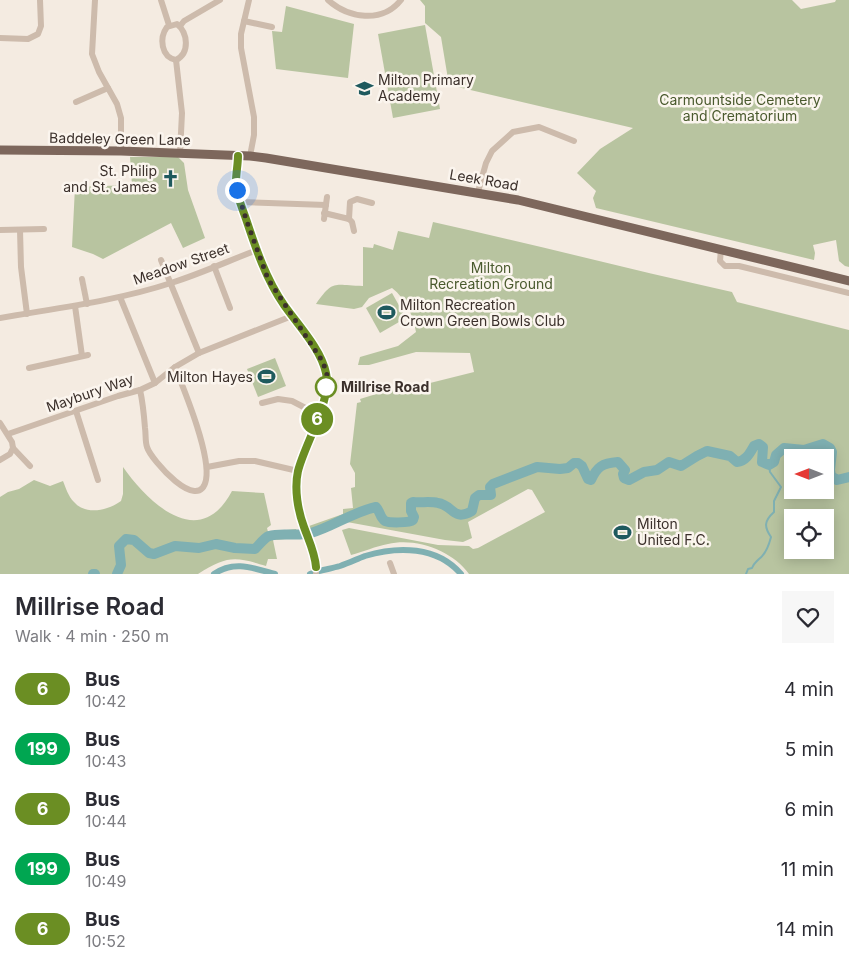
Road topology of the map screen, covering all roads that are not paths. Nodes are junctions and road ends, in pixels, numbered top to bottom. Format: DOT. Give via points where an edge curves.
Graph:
graph roads {
  1 [pos="40,0"];
  2 [pos="95,0"];
  3 [pos="161,0"];
  4 [pos="220,0"];
  5 [pos="249,0"];
  6 [pos="328,0"];
  7 [pos="401,0"];
  8 [pos="244,20"];
  9 [pos="169,25"];
  10 [pos="180,26"];
  11 [pos="272,27"];
  12 [pos="0,38"];
  13 [pos="176,60"];
  14 [pos="108,88"];
  15 [pos="76,102"];
  16 [pos="574,141"];
  17 [pos="0,150"];
  18 [pos="121,151"];
  19 [pos="180,153"];
  20 [pos="238,156"];
  21 [pos="250,156"];
  22 [pos="478,192"];
  23 [pos="327,196"];
  24 [pos="240,202"];
  25 [pos="372,204"];
  26 [pos="326,205"];
  27 [pos="349,218"];
  28 [pos="45,229"];
  29 [pos="0,230"];
  30 [pos="20,230"];
  31 [pos="354,231"];
  32 [pos="721,249"];
  33 [pos="257,250"];
  34 [pos="164,262"];
  35 [pos="214,266"];
  36 [pos="82,278"];
  37 [pos="849,281"];
  38 [pos="171,284"];
  39 [pos="849,293"];
  40 [pos="120,297"];
  41 [pos="87,304"];
  42 [pos="75,306"];
  43 [pos="230,308"];
  44 [pos="28,314"];
  45 [pos="292,316"];
  46 [pos="0,318"];
  47 [pos="199,353"];
  48 [pos="175,367"];
  49 [pos="29,368"];
  50 [pos="155,383"];
  51 [pos="140,390"];
  52 [pos="262,403"];
  53 [pos="76,411"];
  54 [pos="319,415"];
  55 [pos="0,423"];
  56 [pos="8,434"];
  57 [pos="13,448"];
  58 [pos="0,460"];
  59 [pos="30,466"];
  60 [pos="207,467"];
  61 [pos="298,471"];
  62 [pos="95,477"];
  63 [pos="390,563"];
  64 [pos="316,571"];
  65 [pos="394,574"];
  1 -- 12 [label="street" via="41,26 38,34 28,40"];
  2 -- 14 [label="street" via="92,54"];
  3 -- 9 [label="street"];
  4 -- 10 [label="street"];
  5 -- 8 [label="street"];
  6 -- 7 [label="street" via="345,11 368,16 384,14"];
  8 -- 11 [label="street"];
  8 -- 21 [label="street" via="241,48 254,118"];
  9 -- 10 [label="street"];
  9 -- 13 [label="street" via="163,34 163,46 168,57"];
  10 -- 13 [label="street" via="186,47 184,54"];
  13 -- 19 [label="street" via="182,113"];
  14 -- 15 [label="street"];
  14 -- 18 [label="street" via="121,118"];
  16 -- 22 [label="street" via="539,127 513,132 492,151"];
  17 -- 18 [label="main road, Baddeley Green Lane"];
  18 -- 19 [label="main road, Baddeley Green Lane"];
  19 -- 20 [label="main road, Baddeley Green Lane"];
  20 -- 21 [label="main road, Leek Road"];
  20 -- 24 [label="street" via="236,183"];
  21 -- 22 [label="main road, Leek Road"];
  22 -- 32 [label="main road, Leek Road"];
  23 -- 26 [label="street"];
  24 -- 26 [label="street"];
  24 -- 33 [label="street"];
  25 -- 27 [label="street" via="357,199 350,202"];
  26 -- 27 [label="street" via="324,216"];
  27 -- 31 [label="street"];
  28 -- 30 [label="street"];
  29 -- 30 [label="street"];
  30 -- 44 [label="street" via="21,267"];
  32 -- 37 [label="main road, Leek Road"];
  32 -- 39 [label="street" via="720,261 725,266 739,266"];
  33 -- 35 [label="street, Meadow Street"];
  33 -- 45 [label="street" via="268,279"];
  34 -- 38 [label="street"];
  35 -- 38 [label="street, Meadow Street"];
  35 -- 43 [label="street"];
  36 -- 41 [label="street"];
  38 -- 40 [label="street, Meadow Street"];
  38 -- 47 [label="street"];
  40 -- 41 [label="street, Meadow Street"];
  40 -- 50 [label="street"];
  41 -- 42 [label="street, Meadow Street"];
  42 -- 44 [label="street, Meadow Street"];
  42 -- 49 [label="street" via="85,355"];
  44 -- 46 [label="street, Meadow Street"];
  45 -- 47 [label="street, Maybury Way"];
  45 -- 54 [label="street" via="319,355 327,375"];
  47 -- 48 [label="street, Maybury Way"];
  48 -- 50 [label="street, Maybury Way"];
  48 -- 60 [label="street" via="193,412"];
  50 -- 51 [label="street, Maybury Way"];
  51 -- 53 [label="street, Maybury Way"];
  51 -- 60 [label="street" via="151,456 188,490 200,490 204,486"];
  52 -- 54 [label="street" via="278,399 292,401"];
  53 -- 56 [label="street, Maybury Way"];
  53 -- 62 [label="street"];
  54 -- 61 [label="street"];
  55 -- 56 [label="street"];
  56 -- 57 [label="street"];
  57 -- 58 [label="street"];
  57 -- 59 [label="street"];
  60 -- 61 [label="street" via="239,460"];
  61 -- 64 [label="street" via="298,500"];
  63 -- 65 [label="street"];
}
